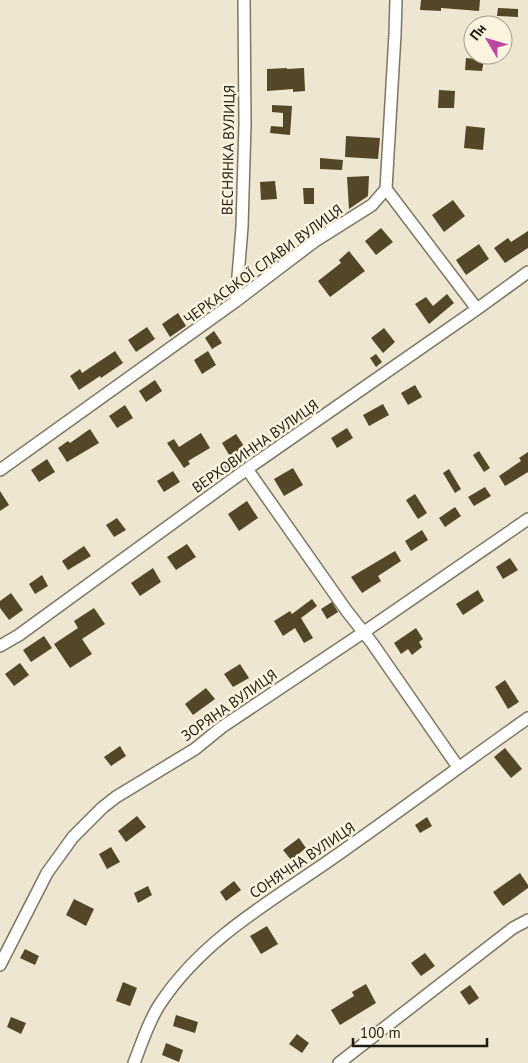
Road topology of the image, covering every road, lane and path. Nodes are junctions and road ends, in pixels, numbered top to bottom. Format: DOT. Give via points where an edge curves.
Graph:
graph roads {
  1 [pos="244,0"];
  2 [pos="396,0"];
  3 [pos="386,189"];
  4 [pos="528,272"];
  5 [pos="236,301"];
  6 [pos="477,309"];
  7 [pos="0,470"];
  8 [pos="247,470"];
  9 [pos="528,519"];
  10 [pos="364,632"];
  11 [pos="0,646"];
  12 [pos="528,718"];
  13 [pos="458,767"];
  14 [pos="528,920"];
  15 [pos="0,964"];
  16 [pos="134,1063"];
  17 [pos="339,1063"];
  1 -- 5 [label="street, ВЕСНЯНКА ВУЛИЦЯ" via="245,124"];
  2 -- 3 [label="street"];
  3 -- 5 [label="street, ЧЕРКАСЬКОЇ СЛАВИ ВУЛИЦЯ" via="372,205 315,242"];
  3 -- 6 [label="street"];
  4 -- 6 [label="street, ВЕРХОВИННА ВУЛИЦЯ"];
  5 -- 7 [label="street, ЧЕРКАСЬКОЇ СЛАВИ ВУЛИЦЯ"];
  6 -- 8 [label="street, ВЕРХОВИННА ВУЛИЦЯ"];
  8 -- 10 [label="street"];
  8 -- 11 [label="street, ВЕРХОВИННА ВУЛИЦЯ"];
  9 -- 10 [label="street, ЗОРЯНА ВУЛИЦЯ"];
  10 -- 13 [label="street"];
  10 -- 15 [label="street, ЗОРЯНА ВУЛИЦЯ" via="222,727 195,749 102,808 73,837 51,866"];
  12 -- 13 [label="street, СОНЯЧНА ВУЛИЦЯ"];
  13 -- 16 [label="street, СОНЯЧНА ВУЛИЦЯ" via="309,876 220,936 160,1004"];
  14 -- 17 [label="street" via="513,928"];
}
